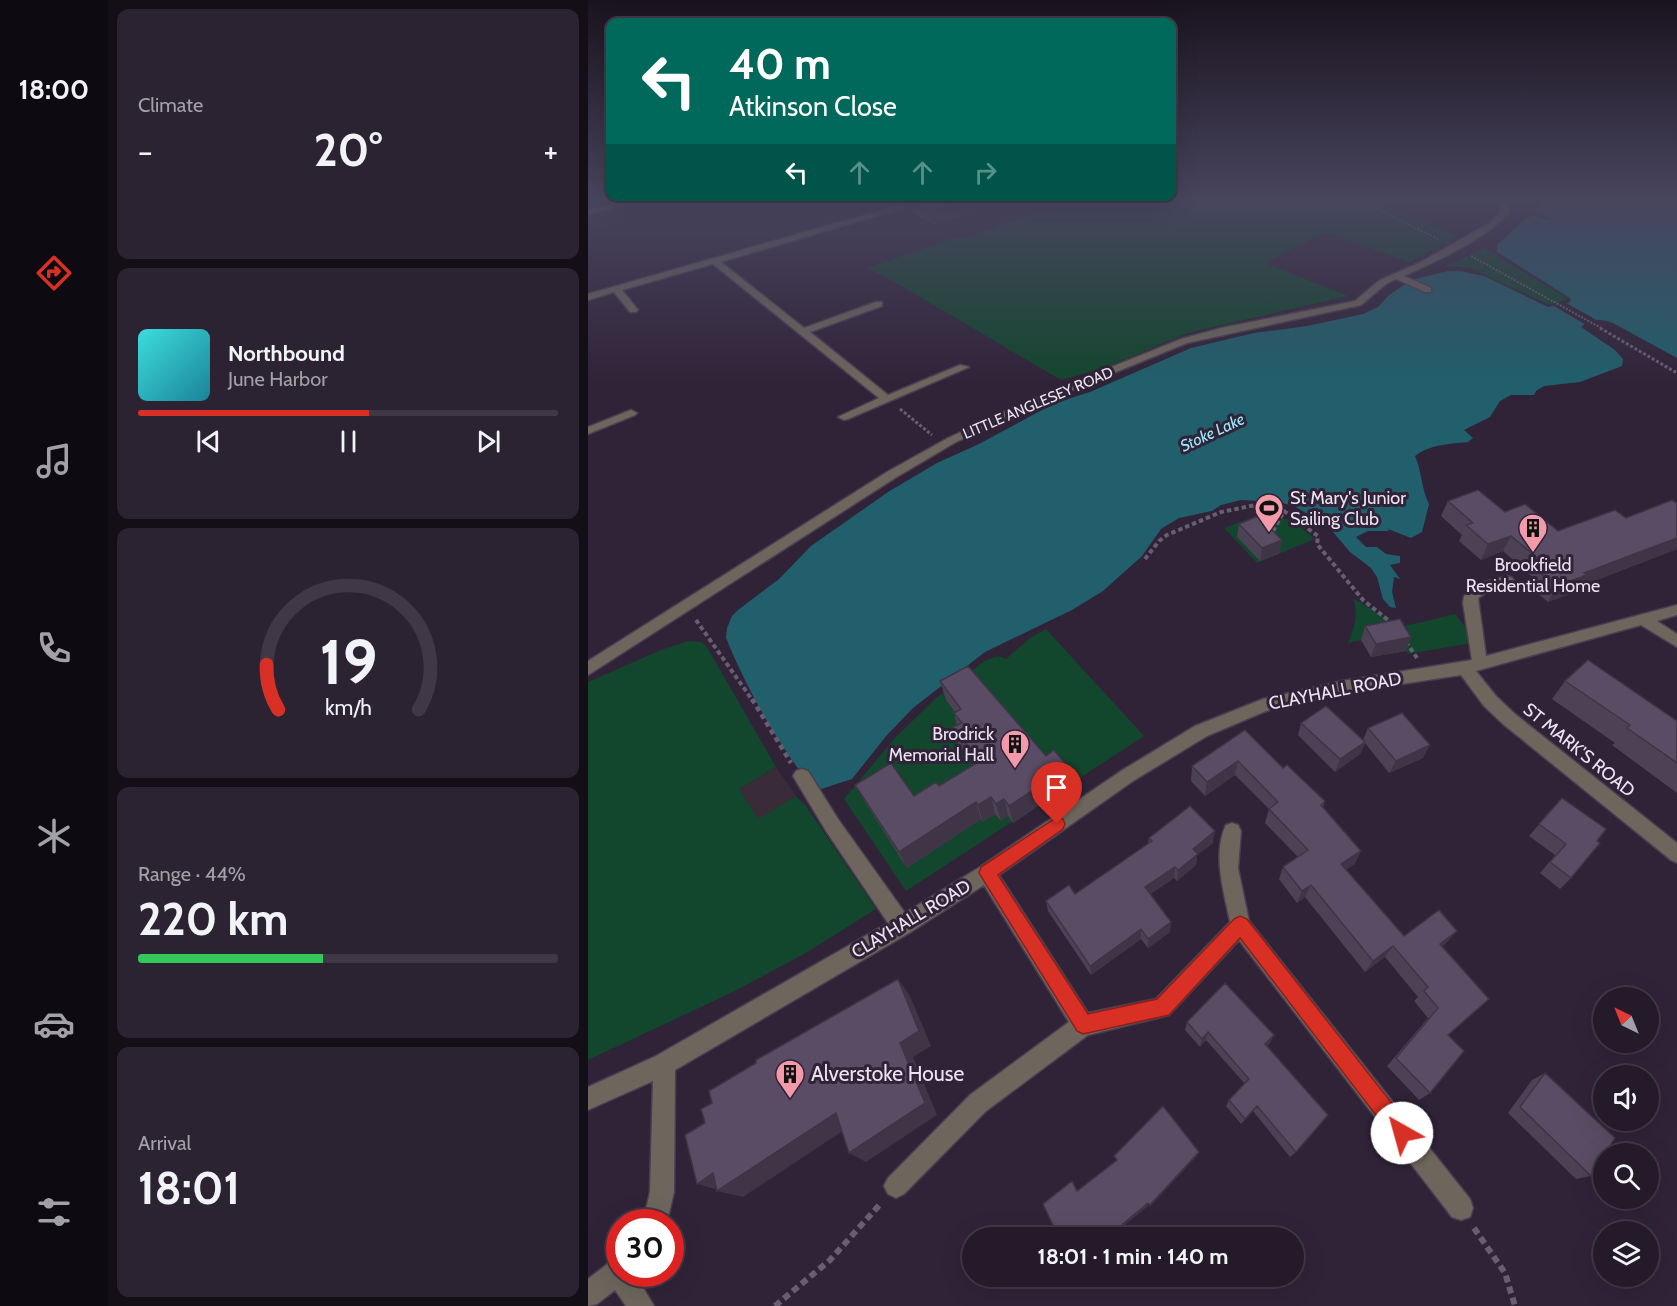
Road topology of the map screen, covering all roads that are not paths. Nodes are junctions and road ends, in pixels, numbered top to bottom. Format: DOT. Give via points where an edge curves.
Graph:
graph roads {
  1 [pos="707,262"];
  2 [pos="716,262"];
  3 [pos="1427,262"];
  4 [pos="1396,276"];
  5 [pos="616,289"];
  6 [pos="1428,290"];
  7 [pos="588,297"];
  8 [pos="879,304"];
  9 [pos="633,310"];
  10 [pos="801,332"];
  11 [pos="964,367"];
  12 [pos="887,399"];
  13 [pos="631,413"];
  14 [pos="844,417"];
  15 [pos="588,431"];
  16 [pos="1507,581"];
  17 [pos="1677,610"];
  18 [pos="1644,620"];
  19 [pos="1677,641"];
  20 [pos="1472,666"];
  21 [pos="588,669"];
  22 [pos="802,776"];
  23 [pos="1232,831"];
  24 [pos="1677,854"];
  25 [pos="987,873"];
  26 [pos="1240,925"];
  27 [pos="902,926"];
  28 [pos="1083,1024"];
  29 [pos="664,1064"];
  30 [pos="588,1099"];
  31 [pos="896,1186"];
  32 [pos="1461,1208"];
  33 [pos="658,1209"];
  34 [pos="606,1282"];
  35 [pos="629,1287"];
  36 [pos="588,1295"];
  37 [pos="642,1306"];
  1 -- 5 [label="street"];
  2 -- 10 [label="street"];
  3 -- 4 [label="street, LITTLE ANGLESEY ROAD"];
  4 -- 6 [label="street"];
  4 -- 21 [label="street, LITTLE ANGLESEY ROAD" via="1352,305 1184,341 1029,404 944,444"];
  5 -- 7 [label="street"];
  5 -- 9 [label="street"];
  8 -- 10 [label="street"];
  10 -- 12 [label="street"];
  11 -- 12 [label="street"];
  12 -- 14 [label="street"];
  13 -- 15 [label="street"];
  16 -- 20 [label="street" via="1482,588 1471,596"];
  17 -- 18 [label="street, CLAYHALL ROAD"];
  18 -- 19 [label="street"];
  18 -- 20 [label="street, CLAYHALL ROAD"];
  20 -- 24 [label="street, ST MARK'S ROAD" via="1490,700 1509,720"];
  20 -- 25 [label="street, CLAYHALL ROAD" via="1342,687 1263,705 1201,731 1127,776"];
  22 -- 27 [label="street"];
  23 -- 26 [label="street" via="1229,868"];
  25 -- 27 [label="street, CLAYHALL ROAD"];
  25 -- 28 [label="street"];
  26 -- 28 [label="street" via="1162,1008"];
  26 -- 32 [label="street"];
  27 -- 29 [label="street, CLAYHALL ROAD"];
  28 -- 31 [label="street" via="978,1103"];
  29 -- 30 [label="street, CLAYHALL ROAD"];
  29 -- 33 [label="street" via="662,1192"];
  34 -- 36 [label="street"];
  35 -- 37 [label="street"];
}
